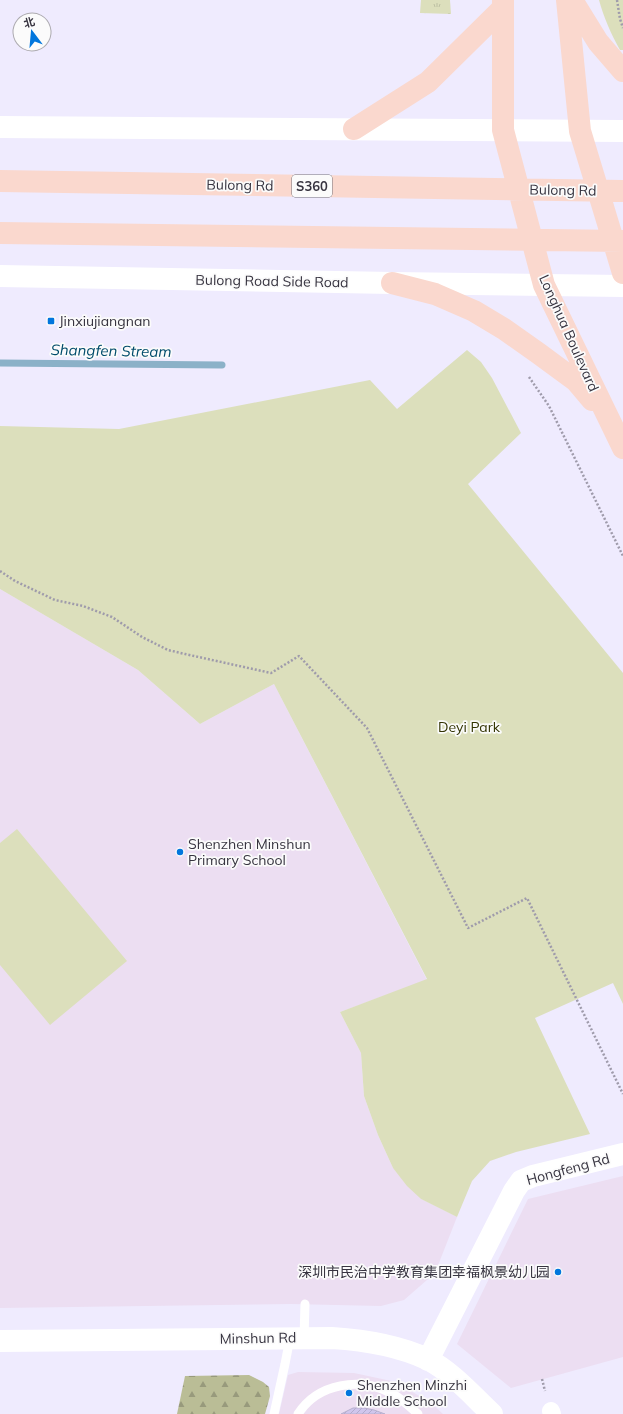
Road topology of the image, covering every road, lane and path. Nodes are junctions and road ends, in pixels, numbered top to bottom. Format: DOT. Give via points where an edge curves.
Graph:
graph roads {
  1 [pos="567,0"];
  2 [pos="572,0"];
  3 [pos="618,0"];
  4 [pos="503,4"];
  5 [pos="623,28"];
  6 [pos="623,71"];
  7 [pos="0,127"];
  8 [pos="354,129"];
  9 [pos="503,130"];
  10 [pos="580,130"];
  11 [pos="623,131"];
  12 [pos="0,181"];
  13 [pos="623,191"];
  14 [pos="0,233"];
  15 [pos="623,241"];
  16 [pos="623,273"];
  17 [pos="0,276"];
  18 [pos="392,283"];
  19 [pos="544,285"];
  20 [pos="623,286"];
  21 [pos="526,372"];
  22 [pos="610,421"];
  23 [pos="623,448"];
  24 [pos="623,556"];
  25 [pos="0,572"];
  26 [pos="623,1094"];
  27 [pos="623,1154"];
  28 [pos="305,1304"];
  29 [pos="297,1338"];
  30 [pos="0,1341"];
  31 [pos="428,1360"];
  32 [pos="274,1414"];
  33 [pos="298,1414"];
  34 [pos="418,1414"];
  35 [pos="492,1414"];
  1 -- 10 [label="main road"];
  2 -- 6 [label="main road" via="598,42"];
  3 -- 5 [label="path"];
  4 -- 8 [label="main road" via="428,82"];
  4 -- 9 [label="main road, Longhua Boulevard"];
  7 -- 8 [label="main road"];
  8 -- 9 [label="main road"];
  9 -- 10 [label="main road"];
  9 -- 19 [label="main road, Longhua Boulevard"];
  10 -- 11 [label="main road"];
  10 -- 16 [label="main road"];
  12 -- 13 [label="main road, Bulong Rd / S360"];
  14 -- 15 [label="main road"];
  17 -- 18 [label="main road, Bulong Road Side Road"];
  18 -- 19 [label="main road, Bulong Road Side Road"];
  18 -- 22 [label="main road" via="435,294 474,311 504,329 576,380"];
  19 -- 20 [label="main road, Bulong Road Side Road"];
  19 -- 22 [label="main road, Longhua Boulevard"];
  21 -- 24 [label="path" via="549,406"];
  22 -- 23 [label="main road, Longhua Boulevard"];
  25 -- 26 [label="path" via="55,600 83,606 112,617 168,650 271,674 299,656 368,728 468,928 527,898"];
  27 -- 31 [label="main road, Hongfeng Rd" via="521,1181"];
  28 -- 29 [label="lane"];
  29 -- 30 [label="main road, Minshun Rd"];
  29 -- 31 [label="main road, Minshun Rd" via="362,1340 402,1349"];
  29 -- 32 [label="lane"];
  31 -- 35 [label="main road, Minshun Rd" via="449,1374"];
  33 -- 34 [label="lane" via="311,1398 327,1389 345,1384 367,1384 391,1393"];
}
